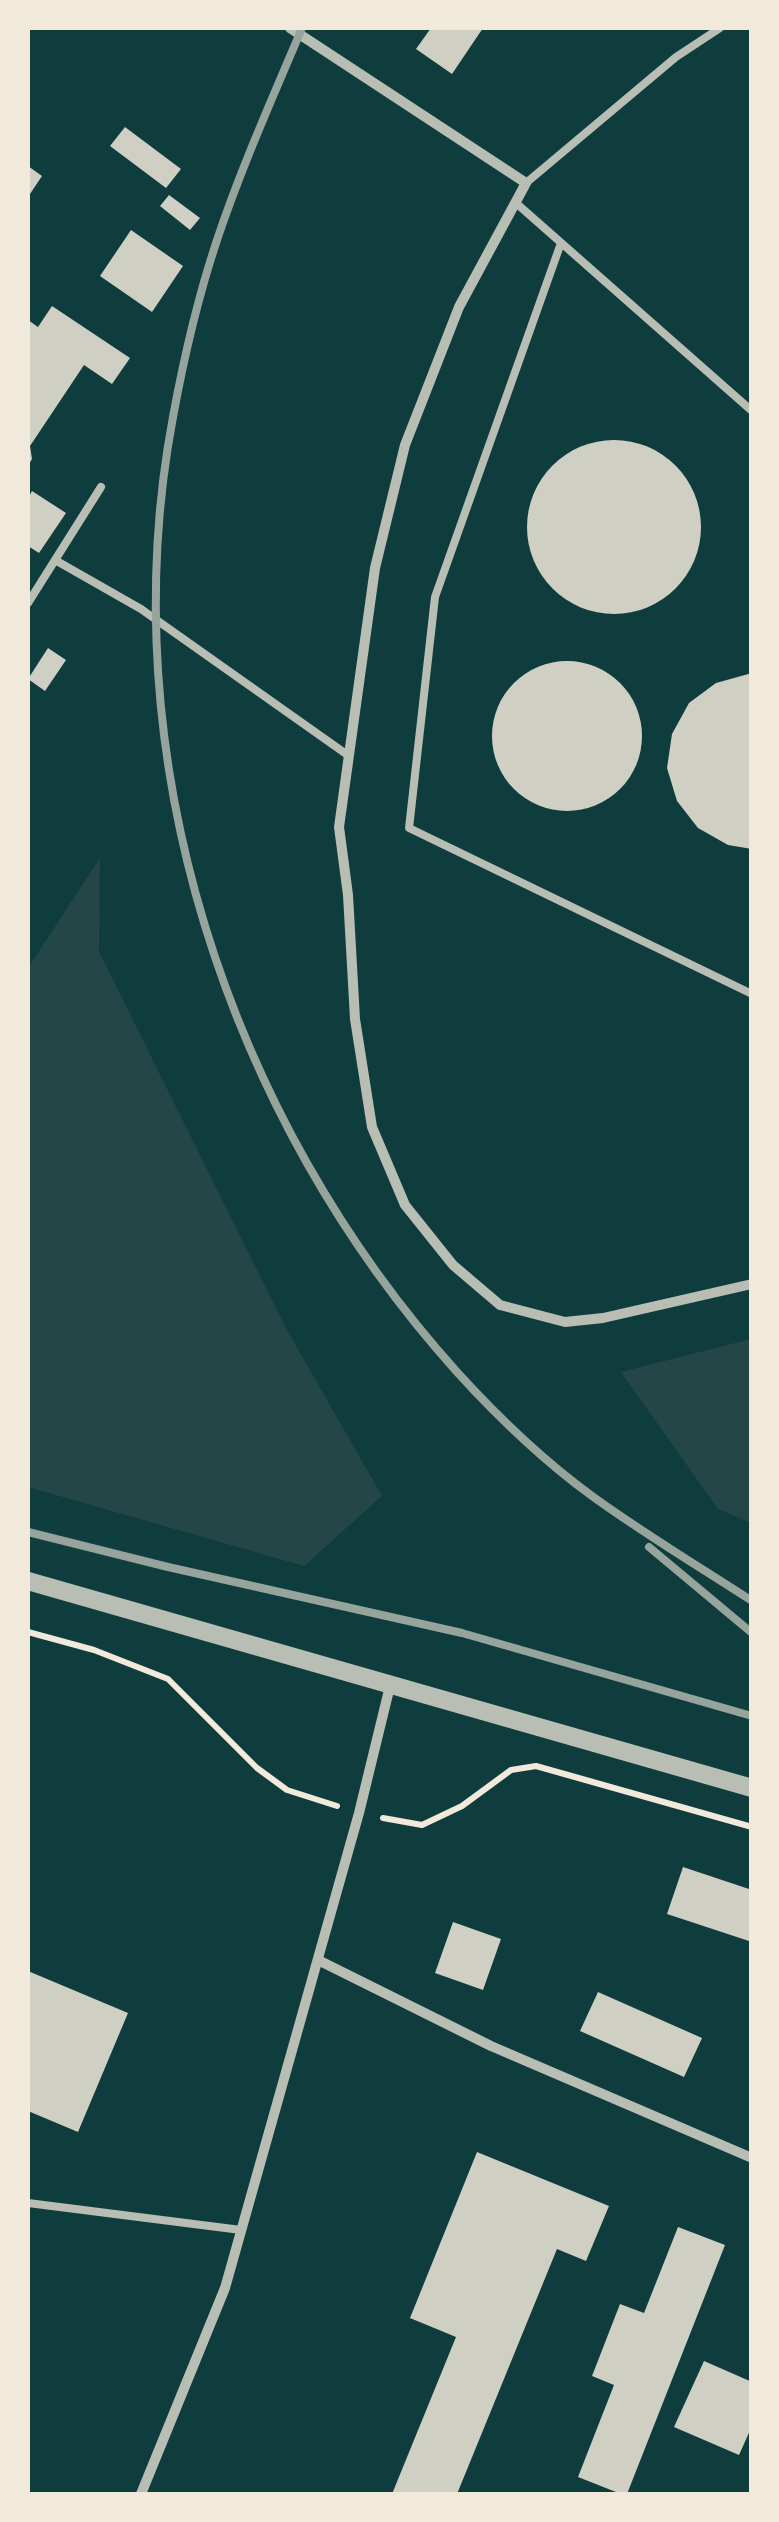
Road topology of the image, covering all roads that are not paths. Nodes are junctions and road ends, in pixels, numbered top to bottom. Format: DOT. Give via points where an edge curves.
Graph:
graph roads {
  1 [pos="290,28"];
  2 [pos="720,28"];
  3 [pos="526,183"];
  4 [pos="516,203"];
  5 [pos="561,242"];
  6 [pos="752,411"];
  7 [pos="100,487"];
  8 [pos="55,560"];
  9 [pos="28,602"];
  10 [pos="349,756"];
  11 [pos="752,994"];
  12 [pos="752,1284"];
  13 [pos="28,1581"];
  14 [pos="390,1686"];
  15 [pos="752,1788"];
  16 [pos="318,1960"];
  17 [pos="752,2158"];
  18 [pos="28,2202"];
  19 [pos="241,2230"];
  20 [pos="142,2494"];
  1 -- 3 [label="street"];
  2 -- 3 [label="lane"];
  3 -- 4 [label="street"];
  4 -- 5 [label="lane"];
  4 -- 10 [label="street" via="459,307 405,445 375,568"];
  5 -- 6 [label="lane"];
  5 -- 11 [label="lane" via="435,597 410,828"];
  7 -- 8 [label="lane"];
  8 -- 9 [label="lane"];
  8 -- 10 [label="lane" via="140,609"];
  10 -- 12 [label="street" via="339,827 355,1018 372,1127 405,1205 454,1265 500,1305 566,1322"];
  13 -- 14 [label="street"];
  14 -- 15 [label="street"];
  14 -- 16 [label="street"];
  16 -- 17 [label="street" via="491,2046"];
  16 -- 19 [label="street"];
  18 -- 19 [label="lane"];
  19 -- 20 [label="street" via="225,2288"];
}
